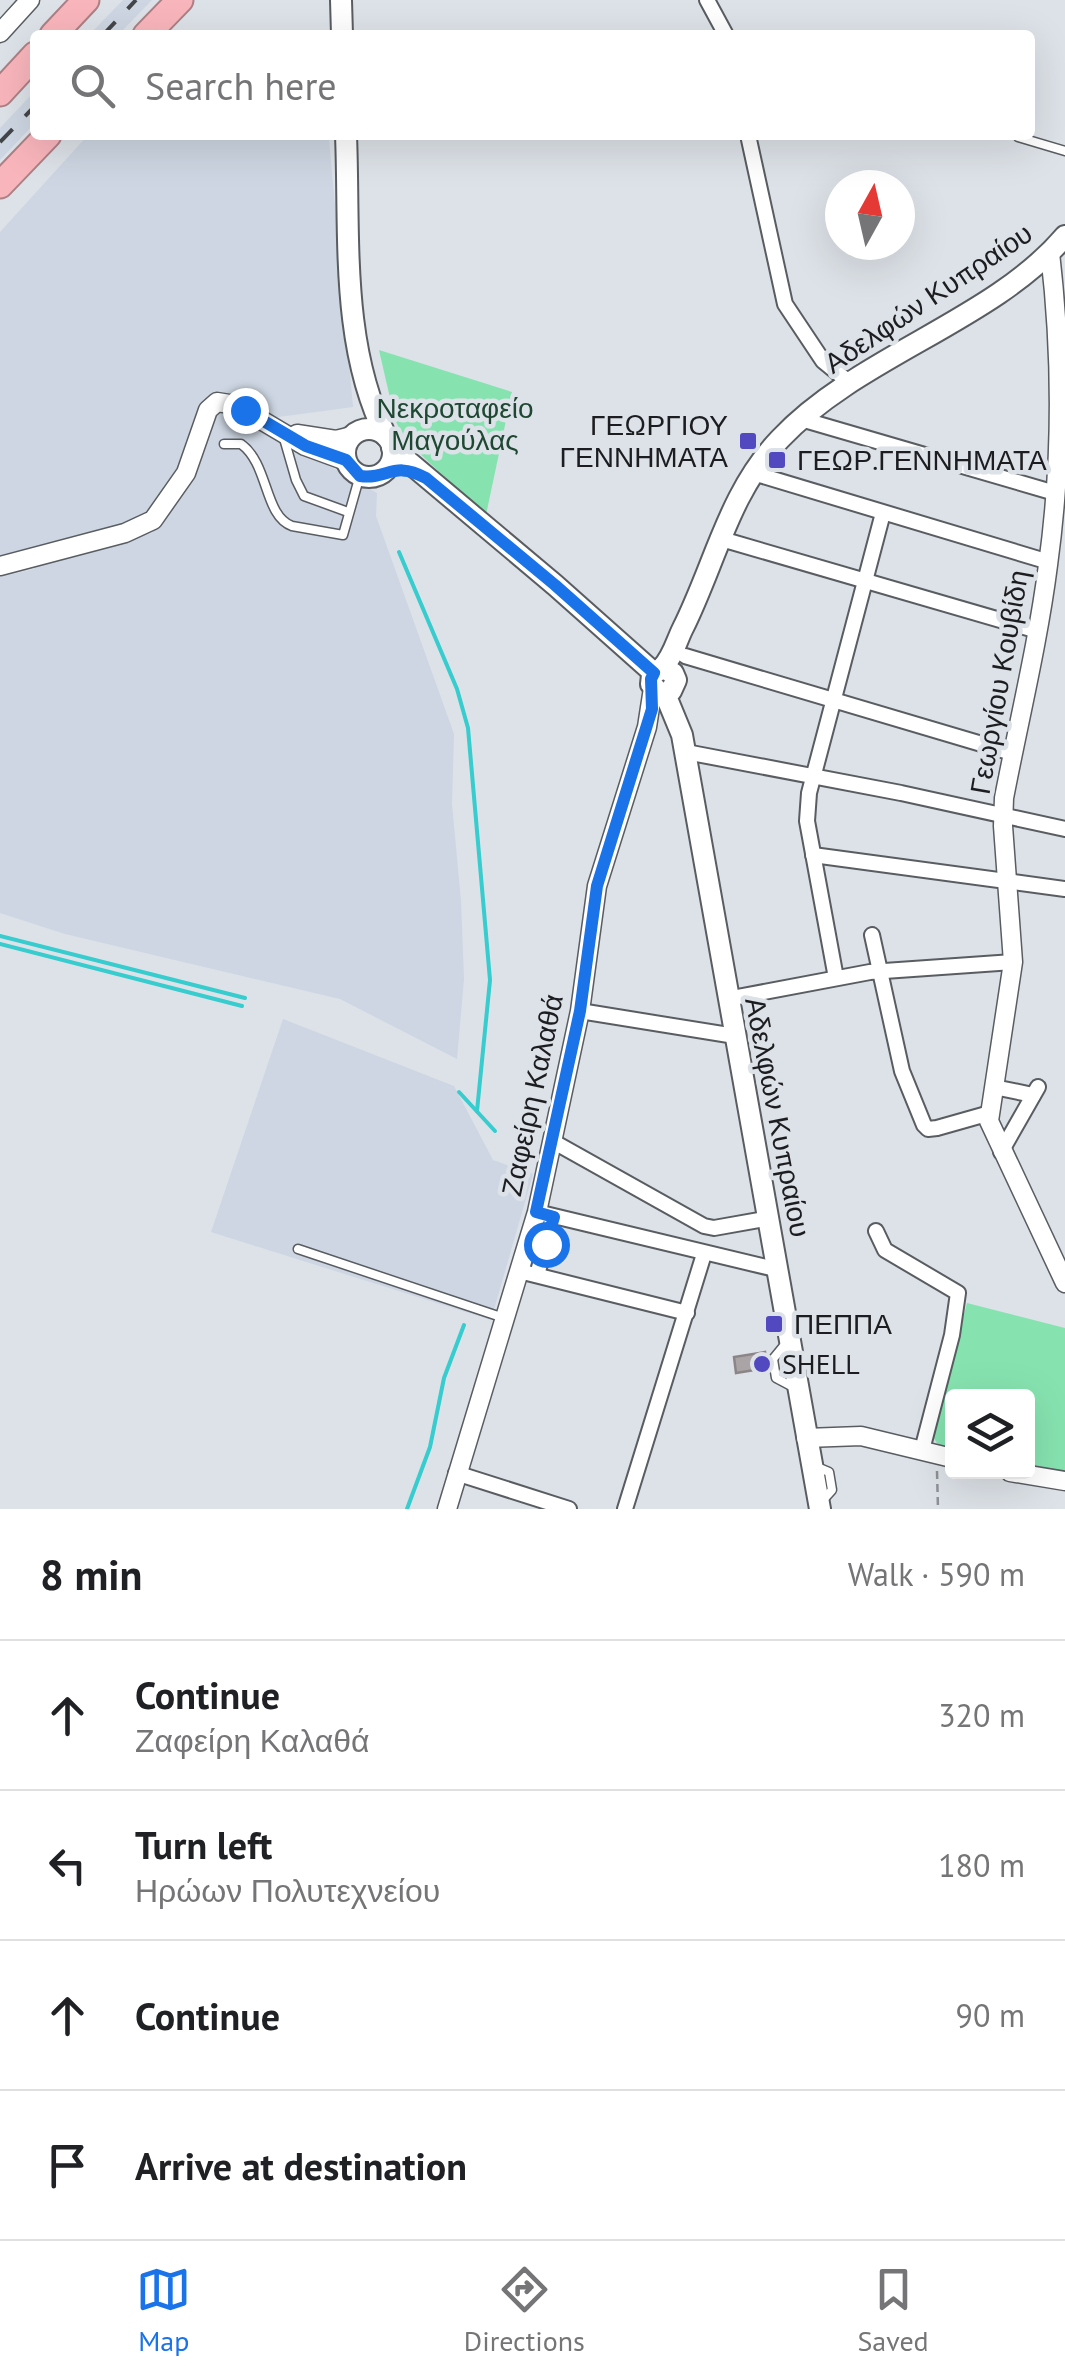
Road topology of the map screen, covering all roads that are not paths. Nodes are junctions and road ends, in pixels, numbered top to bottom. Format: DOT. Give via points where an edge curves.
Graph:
graph roads {
  1 [pos="86,0"];
  2 [pos="180,0"];
  3 [pos="341,0"];
  4 [pos="707,0"];
  5 [pos="16,8"];
  6 [pos="59,30"];
  7 [pos="151,30"];
  8 [pos="342,30"];
  9 [pos="723,30"];
  10 [pos="0,34"];
  11 [pos="30,60"];
  12 [pos="0,92"];
  13 [pos="43,140"];
  14 [pos="346,140"];
  15 [pos="749,140"];
  16 [pos="1028,140"];
  17 [pos="1065,151"];
  18 [pos="0,185"];
  19 [pos="1065,236"];
  20 [pos="1050,253"];
  21 [pos="850,383"];
  22 [pos="364,388"];
  23 [pos="801,419"];
  24 [pos="282,431"];
  25 [pos="354,434"];
  26 [pos="389,442"];
  27 [pos="224,444"];
  28 [pos="353,468"];
  29 [pos="385,471"];
  30 [pos="753,472"];
  31 [pos="440,488"];
  32 [pos="1054,493"];
  33 [pos="348,512"];
  34 [pos="883,513"];
  35 [pos="718,538"];
  36 [pos="1049,562"];
  37 [pos="0,566"];
  38 [pos="864,583"];
  39 [pos="695,604"];
  40 [pos="1038,631"];
  41 [pos="685,656"];
  42 [pos="664,681"];
  43 [pos="832,702"];
  44 [pos="647,727"];
  45 [pos="684,743"];
  46 [pos="1012,753"];
  47 [pos="812,776"];
  48 [pos="1003,814"];
  49 [pos="1065,829"];
  50 [pos="813,855"];
  51 [pos="1007,880"];
  52 [pos="1065,889"];
  53 [pos="872,935"];
  54 [pos="1013,962"];
  55 [pos="882,972"];
  56 [pos="836,978"];
  57 [pos="727,1000"];
  58 [pos="580,1011"];
  59 [pos="735,1036"];
  60 [pos="994,1087"];
  61 [pos="990,1113"];
  62 [pos="554,1142"];
  63 [pos="1002,1152"];
  64 [pos="545,1214"];
  65 [pos="770,1218"];
  66 [pos="876,1231"];
  67 [pos="298,1249"];
  68 [pos="704,1254"];
  69 [pos="779,1270"];
  70 [pos="528,1273"];
  71 [pos="1065,1283"];
  72 [pos="687,1313"];
  73 [pos="504,1318"];
  74 [pos="806,1438"];
  75 [pos="937,1454"];
  76 [pos="456,1474"];
  77 [pos="1035,1476"];
  78 [pos="1065,1481"];
  79 [pos="820,1506"];
  80 [pos="447,1509"];
  81 [pos="569,1509"];
  82 [pos="625,1509"];
  1 -- 6 [label="highway"];
  2 -- 7 [label="highway"];
  3 -- 8 [label="main road"];
  4 -- 9 [label="street"];
  5 -- 10 [label="street"];
  11 -- 12 [label="highway"];
  13 -- 18 [label="highway"];
  14 -- 22 [label="main road" via="351,282"];
  15 -- 21 [label="street" via="785,304 823,361"];
  16 -- 17 [label="lane"];
  19 -- 20 [label="main road, Αδελφών Κυπραίου"];
  20 -- 21 [label="main road, Αδελφών Κυπραίου"];
  20 -- 32 [label="street, Γεωργίου Κουβίδη" via="1059,329"];
  21 -- 23 [label="main road, Αδελφών Κυπραίου"];
  22 -- 25 [label="main road"];
  22 -- 26 [label="main road"];
  23 -- 30 [label="main road, Αδελφών Κυπραίου"];
  23 -- 32 [label="street"];
  24 -- 25 [label="street" via="336,440"];
  24 -- 28 [label="street"];
  24 -- 33 [label="lane" via="304,496"];
  24 -- 37 [label="street" via="236,405 217,402 186,472 153,520"];
  25 -- 26 [label="main road" via="368,429"];
  25 -- 28 [label="main road" via="344,452"];
  26 -- 29 [label="main road" via="392,460"];
  26 -- 31 [label="main road"];
  27 -- 33 [label="lane" via="241,444 256,457 284,523 343,535"];
  28 -- 29 [label="main road" via="373,477"];
  28 -- 33 [label="lane"];
  29 -- 31 [label="main road" via="415,472"];
  30 -- 34 [label="street"];
  30 -- 35 [label="main road, Αδελφών Κυπραίου"];
  31 -- 42 [label="main road"];
  32 -- 36 [label="street, Γεωργίου Κουβίδη"];
  34 -- 36 [label="street"];
  34 -- 38 [label="street"];
  35 -- 38 [label="street"];
  35 -- 39 [label="main road, Αδελφών Κυπραίου"];
  36 -- 40 [label="street, Γεωργίου Κουβίδη"];
  38 -- 40 [label="street"];
  38 -- 43 [label="street"];
  39 -- 41 [label="main road, Αδελφών Κυπραίου"];
  39 -- 42 [label="main road, Αδελφών Κυπραίου"];
  40 -- 46 [label="street, Γεωργίου Κουβίδη"];
  41 -- 42 [label="main road, Αδελφών Κυπραίου"];
  41 -- 43 [label="street"];
  42 -- 44 [label="street, Ζαφείρη Καλαθά"];
  42 -- 45 [label="main road, Αδελφών Κυπραίου"];
  43 -- 46 [label="street"];
  43 -- 47 [label="street"];
  44 -- 45 [label="street"];
  44 -- 58 [label="street, Ζαφείρη Καλαθά" via="597,886"];
  45 -- 47 [label="street"];
  45 -- 57 [label="main road, Αδελφών Κυπραίου"];
  46 -- 48 [label="street, Γεωργίου Κουβίδη"];
  47 -- 48 [label="street"];
  47 -- 50 [label="street" via="807,821"];
  48 -- 49 [label="street"];
  48 -- 51 [label="street, Γεωργίου Κουβίδη"];
  50 -- 51 [label="street"];
  50 -- 56 [label="street"];
  51 -- 52 [label="street"];
  51 -- 54 [label="street, Γεωργίου Κουβίδη"];
  53 -- 55 [label="street"];
  54 -- 55 [label="street"];
  54 -- 60 [label="street, Γεωργίου Κουβίδη"];
  55 -- 56 [label="street"];
  55 -- 61 [label="street" via="902,1070 924,1125 937,1128"];
  56 -- 57 [label="street"];
  57 -- 59 [label="main road, Αδελφών Κυπραίου"];
  58 -- 59 [label="street"];
  58 -- 62 [label="street, Ζαφείρη Καλαθά"];
  59 -- 65 [label="main road, Αδελφών Κυπραίου"];
  60 -- 61 [label="street, Γεωργίου Κουβίδη"];
  60 -- 63 [label="street" via="1036,1091"];
  61 -- 63 [label="street, Γεωργίου Κουβίδη"];
  62 -- 64 [label="street, Ζαφείρη Καλαθά"];
  62 -- 65 [label="street" via="704,1226"];
  63 -- 71 [label="street, Γεωργίου Κουβίδη"];
  64 -- 68 [label="street"];
  64 -- 70 [label="street, Ζαφείρη Καλαθά"];
  65 -- 69 [label="main road, Αδελφών Κυπραίου"];
  66 -- 75 [label="street" via="885,1250 958,1293"];
  67 -- 73 [label="lane"];
  68 -- 69 [label="street"];
  68 -- 72 [label="street"];
  69 -- 74 [label="main road, Αδελφών Κυπραίου"];
  70 -- 72 [label="street"];
  70 -- 73 [label="street, Ζαφείρη Καλαθά"];
  72 -- 82 [label="street"];
  73 -- 76 [label="street, Ζαφείρη Καλαθά"];
  74 -- 75 [label="street" via="861,1436"];
  74 -- 79 [label="main road, Αδελφών Κυπραίου"];
  76 -- 80 [label="street, Ζαφείρη Καλαθά"];
  76 -- 81 [label="street"];
  77 -- 78 [label="street"];
}
